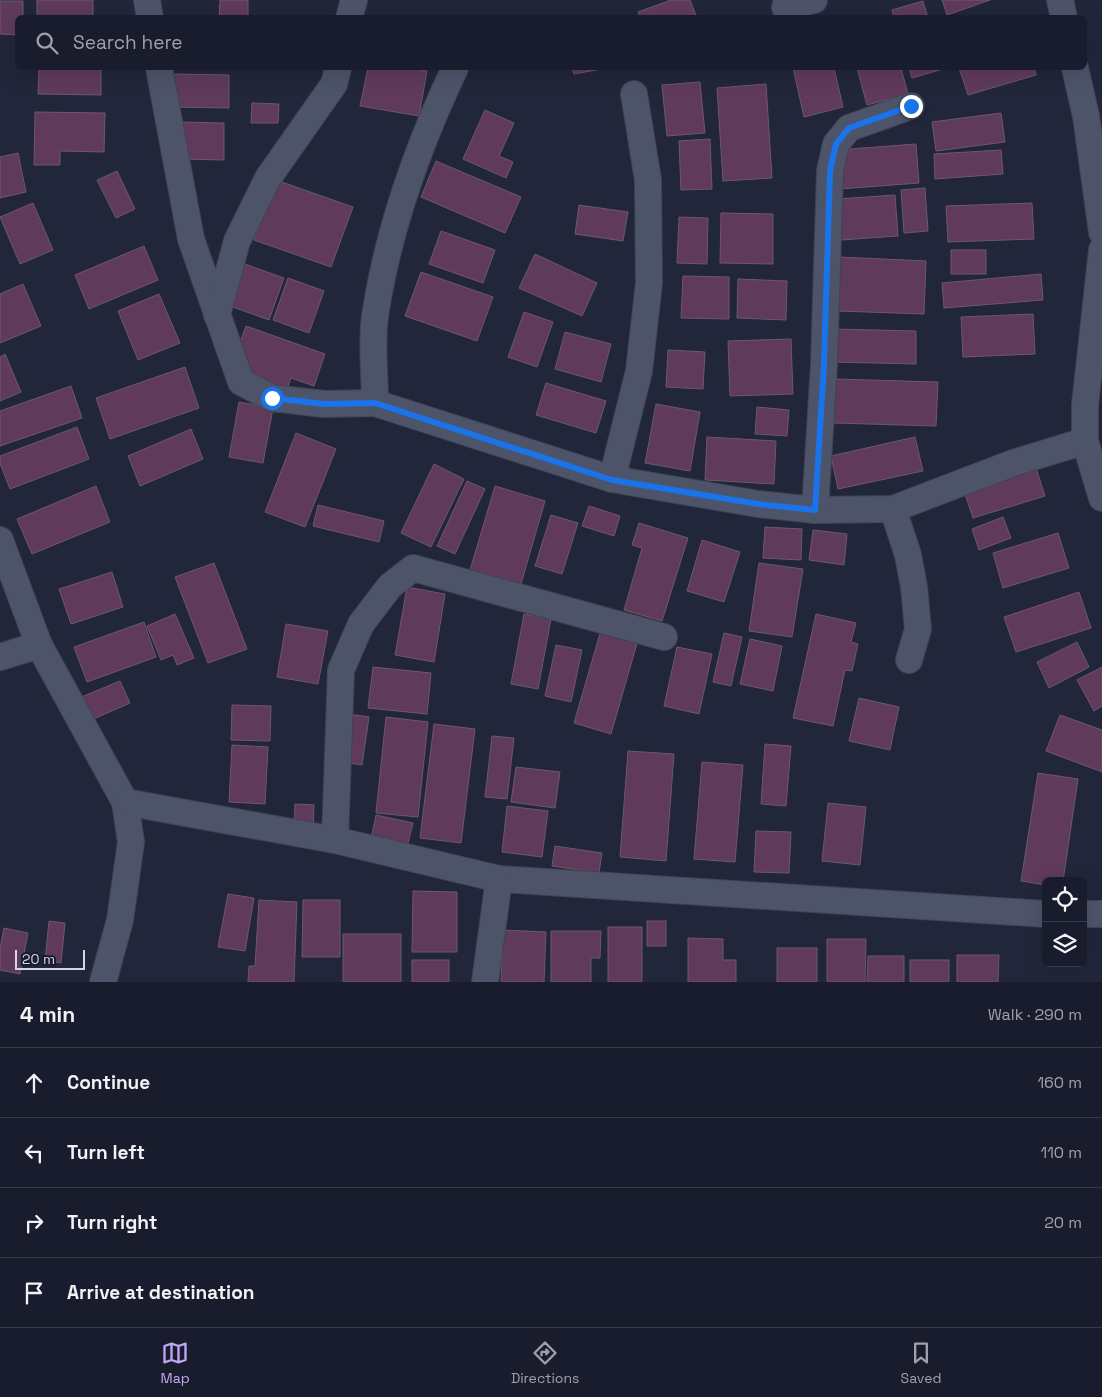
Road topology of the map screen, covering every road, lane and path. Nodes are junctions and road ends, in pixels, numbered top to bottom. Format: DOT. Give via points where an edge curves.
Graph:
graph roads {
  1 [pos="147,0"];
  2 [pos="354,0"];
  3 [pos="814,0"];
  4 [pos="1060,0"];
  5 [pos="785,7"];
  6 [pos="150,15"];
  7 [pos="350,15"];
  8 [pos="1063,15"];
  9 [pos="159,70"];
  10 [pos="338,70"];
  11 [pos="454,70"];
  12 [pos="1075,70"];
  13 [pos="634,94"];
  14 [pos="911,106"];
  15 [pos="1102,232"];
  16 [pos="1102,250"];
  17 [pos="218,315"];
  18 [pos="375,403"];
  19 [pos="1085,441"];
  20 [pos="612,480"];
  21 [pos="1102,498"];
  22 [pos="893,509"];
  23 [pos="815,510"];
  24 [pos="0,540"];
  25 [pos="664,637"];
  26 [pos="39,644"];
  27 [pos="0,657"];
  28 [pos="909,660"];
  29 [pos="125,802"];
  30 [pos="335,840"];
  31 [pos="499,879"];
  32 [pos="1042,914"];
  33 [pos="1087,914"];
  34 [pos="1102,914"];
  35 [pos="103,982"];
  36 [pos="484,982"];
  1 -- 6 [label="street"];
  2 -- 7 [label="street"];
  3 -- 5 [label="street"];
  4 -- 8 [label="street"];
  9 -- 17 [label="street" via="190,239"];
  10 -- 17 [label="street" via="334,84 268,178 237,241"];
  11 -- 18 [label="street" via="420,147 395,222 375,317"];
  12 -- 15 [label="street" via="1086,116"];
  13 -- 20 [label="street" via="648,180 649,283 639,371"];
  14 -- 23 [label="street" via="849,128 836,144 830,171 824,364"];
  16 -- 19 [label="street" via="1085,405"];
  17 -- 18 [label="street" via="241,382 272,398 324,404"];
  18 -- 20 [label="street"];
  19 -- 21 [label="street"];
  19 -- 22 [label="street" via="1013,463"];
  20 -- 23 [label="street"];
  22 -- 23 [label="street"];
  22 -- 28 [label="street" via="908,555 914,587 918,629"];
  24 -- 26 [label="street"];
  25 -- 30 [label="street" via="414,568 390,586 361,624 342,670"];
  26 -- 27 [label="street"];
  26 -- 29 [label="street"];
  29 -- 30 [label="street"];
  29 -- 35 [label="street" via="132,842 120,920"];
  30 -- 31 [label="street"];
  31 -- 32 [label="street"];
  31 -- 36 [label="street"];
  33 -- 34 [label="street"];
}
